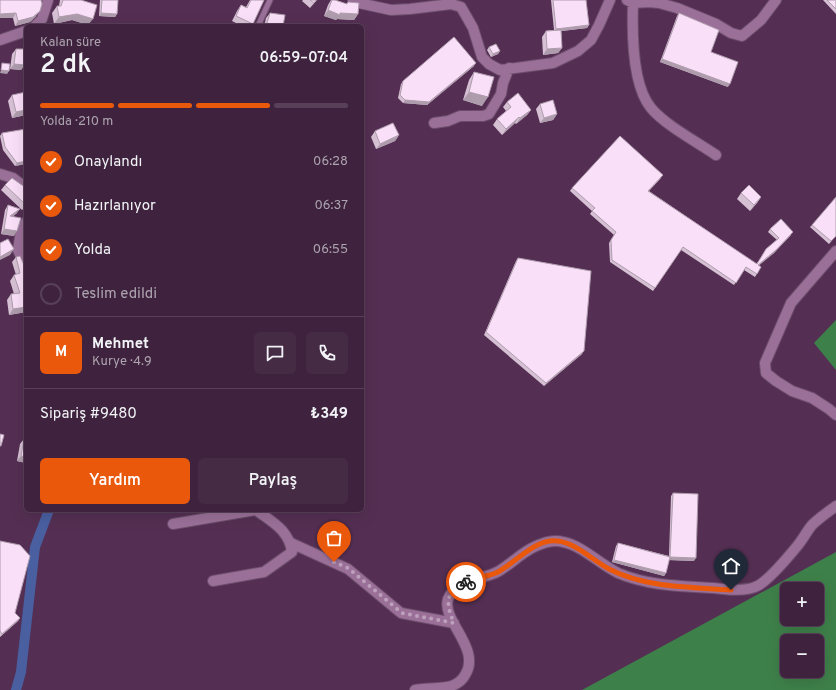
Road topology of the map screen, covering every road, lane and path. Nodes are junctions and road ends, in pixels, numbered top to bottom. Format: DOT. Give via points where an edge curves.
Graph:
graph roads {
  1 [pos="48,0"];
  2 [pos="270,0"];
  3 [pos="353,0"];
  4 [pos="610,0"];
  5 [pos="776,0"];
  6 [pos="630,2"];
  7 [pos="37,24"];
  8 [pos="259,24"];
  9 [pos="24,32"];
  10 [pos="0,40"];
  11 [pos="509,68"];
  12 [pos="434,123"];
  13 [pos="716,155"];
  14 [pos="0,174"];
  15 [pos="24,186"];
  16 [pos="24,226"];
  17 [pos="836,251"];
  18 [pos="24,264"];
  19 [pos="836,415"];
  20 [pos="836,506"];
  21 [pos="244,512"];
  22 [pos="259,512"];
  23 [pos="173,524"];
  24 [pos="291,543"];
  25 [pos="213,581"];
  26 [pos="454,623"];
  27 [pos="415,690"];
  1 -- 7 [label="street" via="42,19"];
  2 -- 8 [label="lane"];
  3 -- 11 [label="street" via="391,10 451,4 461,7 473,28 482,58 500,70"];
  4 -- 11 [label="street" via="591,40 578,51 553,63"];
  5 -- 6 [label="street" via="761,20 742,36 677,8 654,2"];
  6 -- 13 [label="street" via="640,90 645,99 651,109 670,124"];
  9 -- 10 [label="street"];
  11 -- 12 [label="street" via="502,94 489,114 460,116"];
  14 -- 15 [label="street" via="13,178"];
  16 -- 18 [label="street" via="18,250"];
  17 -- 19 [label="street" via="791,303 765,363 766,373 776,381 792,391 812,398"];
  20 -- 26 [label="street" via="812,525 779,567 756,587 731,590 679,586 636,579 619,574 572,545 548,541 498,572 462,583 448,600 448,610"];
  21 -- 23 [label="street"];
  22 -- 24 [label="street" via="284,532"];
  24 -- 25 [label="street" via="292,552 264,572"];
  24 -- 26 [label="street" via="348,568 402,613"];
  26 -- 27 [label="street" via="470,660 468,670 454,685"];
}
